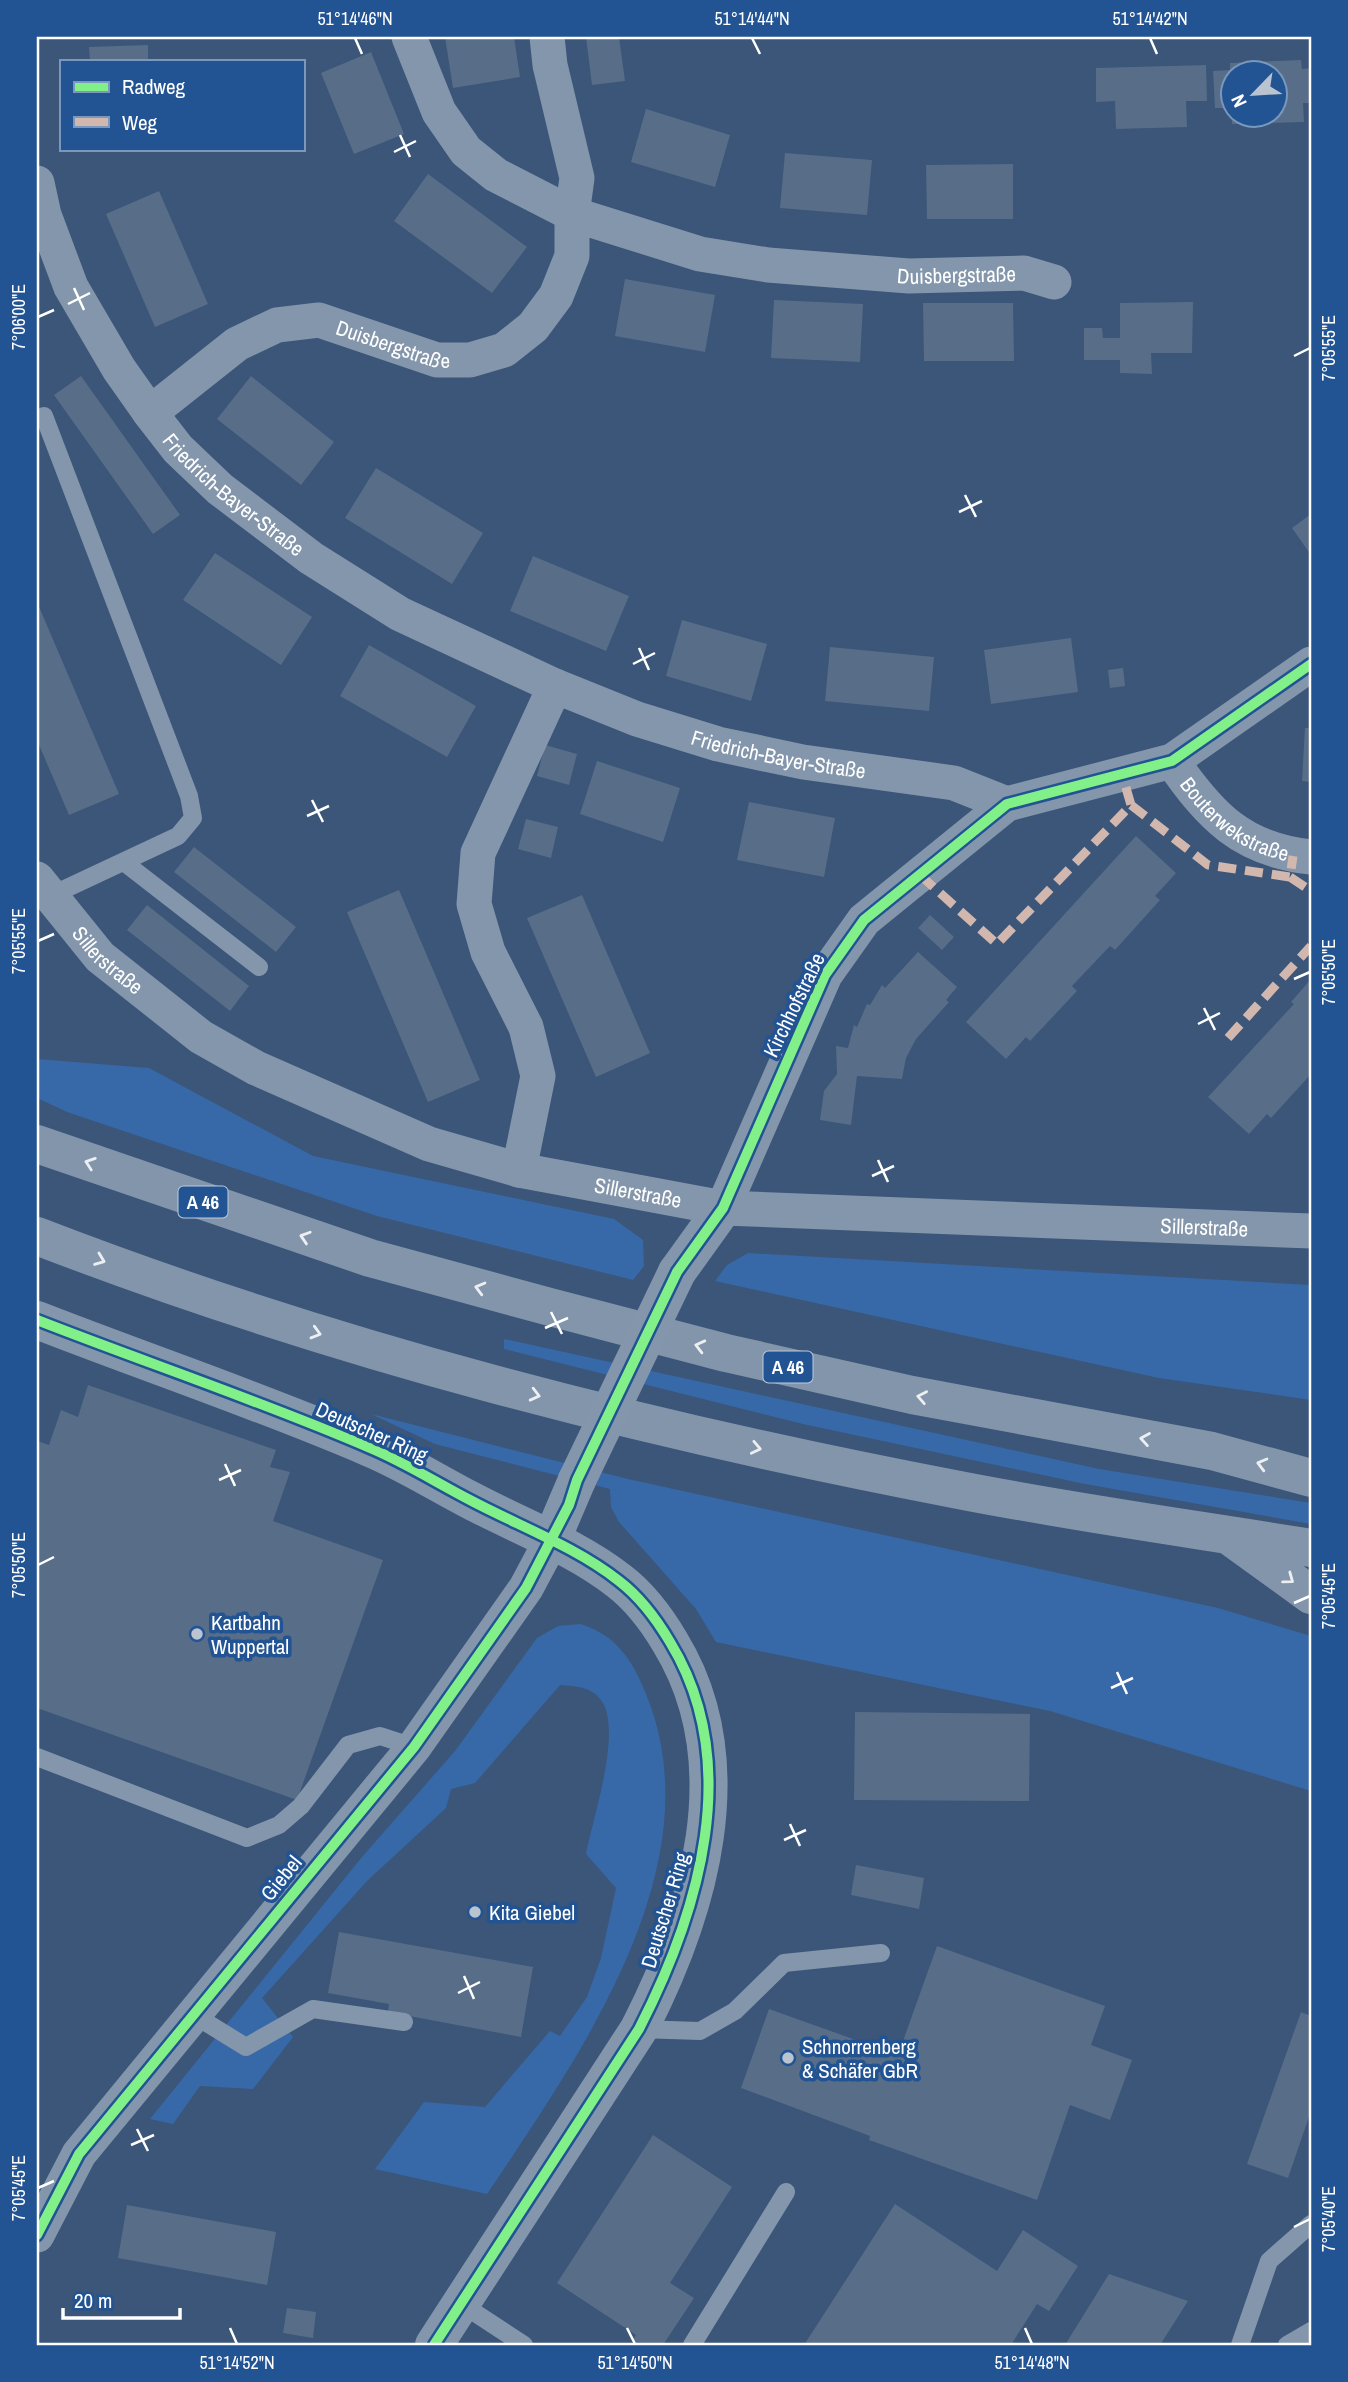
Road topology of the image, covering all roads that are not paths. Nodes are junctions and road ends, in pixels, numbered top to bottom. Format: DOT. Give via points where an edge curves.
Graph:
graph roads {
  1 [pos="409,37"];
  2 [pos="547,37"];
  3 [pos="37,183"];
  4 [pos="572,214"];
  5 [pos="1054,282"];
  6 [pos="150,412"];
  7 [pos="44,416"];
  8 [pos="1311,664"];
  9 [pos="555,686"];
  10 [pos="1172,761"];
  11 [pos="1007,804"];
  12 [pos="1311,858"];
  13 [pos="125,863"];
  14 [pos="43,888"];
  15 [pos="259,967"];
  16 [pos="37,1144"];
  17 [pos="519,1170"];
  18 [pos="723,1208"];
  19 [pos="1311,1231"];
  20 [pos="37,1236"];
  21 [pos="37,1321"];
  22 [pos="1311,1478"];
  23 [pos="1227,1534"];
  24 [pos="551,1541"];
  25 [pos="1311,1548"];
  26 [pos="1311,1595"];
  27 [pos="414,1747"];
  28 [pos="37,1757"];
  29 [pos="881,1952"];
  30 [pos="194,2015"];
  31 [pos="404,2022"];
  32 [pos="639,2029"];
  33 [pos="786,2192"];
  34 [pos="1311,2224"];
  35 [pos="37,2235"];
  36 [pos="460,2302"];
  37 [pos="1311,2331"];
  38 [pos="434,2345"];
  39 [pos="524,2345"];
  40 [pos="692,2345"];
  41 [pos="1240,2345"];
  42 [pos="1287,2345"];
  1 -- 4 [label="street, Duisbergstraße" via="439,112 466,151 496,175"];
  2 -- 4 [label="street, Duisbergstraße" via="577,177"];
  3 -- 6 [label="street, Friedrich-Bayer-Straße" via="71,287"];
  4 -- 5 [label="street, Duisbergstraße" via="699,254 768,265 909,276 1024,273"];
  4 -- 6 [label="street, Duisbergstraße" via="572,256 556,296 533,327 504,350 470,360 437,360 319,320 277,325 237,344"];
  6 -- 9 [label="street, Friedrich-Bayer-Straße" via="178,449 220,489 311,558 400,614"];
  7 -- 13 [label="lane, Sillerstraße" via="189,796 193,818 178,836"];
  8 -- 10 [label="street, Kirchhofstraße"];
  9 -- 11 [label="street, Friedrich-Bayer-Straße" via="637,719 718,744 803,762 954,783"];
  9 -- 17 [label="street" via="478,853 474,904 488,952 526,1027 538,1076"];
  10 -- 11 [label="street, Kirchhofstraße"];
  10 -- 12 [label="street, Bouterwekstraße" via="1212,814 1256,846"];
  11 -- 18 [label="street, Kirchhofstraße" via="864,920 825,975"];
  13 -- 14 [label="lane, Sillerstraße"];
  13 -- 15 [label="lane"];
  14 -- 17 [label="street, Sillerstraße" via="100,957 201,1037 257,1068 429,1144"];
  22 -- 16 [label="highway, A 46, one-way" via="1212,1451 912,1395 562,1311 370,1258"];
  17 -- 18 [label="street, Sillerstraße"];
  18 -- 19 [label="street, Sillerstraße"];
  18 -- 24 [label="street, Kirchhofstraße, bridge" via="677,1272"];
  20 -- 23 [label="highway, one-way" via="271,1320 678,1432 961,1491"];
  21 -- 24 [label="street, Deutscher Ring" via="371,1448"];
  23 -- 25 [label="highway"];
  23 -- 26 [label="highway, one-way"];
  24 -- 27 [label="street, Giebel" via="526,1588"];
  24 -- 32 [label="street, Deutscher Ring" via="619,1581 643,1604 682,1661 702,1717 707,1762 705,1847 678,1942"];
  27 -- 28 [label="lane" via="380,1736 348,1745 300,1806 279,1825 247,1838"];
  27 -- 30 [label="street, Giebel"];
  29 -- 32 [label="lane" via="784,1963 735,2011 700,2031"];
  30 -- 31 [label="lane" via="246,2047 313,2009"];
  30 -- 35 [label="street, Giebel" via="79,2154"];
  32 -- 36 [label="street, Deutscher Ring"];
  33 -- 40 [label="lane"];
  34 -- 41 [label="lane" via="1269,2261"];
  36 -- 38 [label="street, Deutscher Ring"];
  36 -- 39 [label="lane"];
  37 -- 42 [label="lane"];
}
